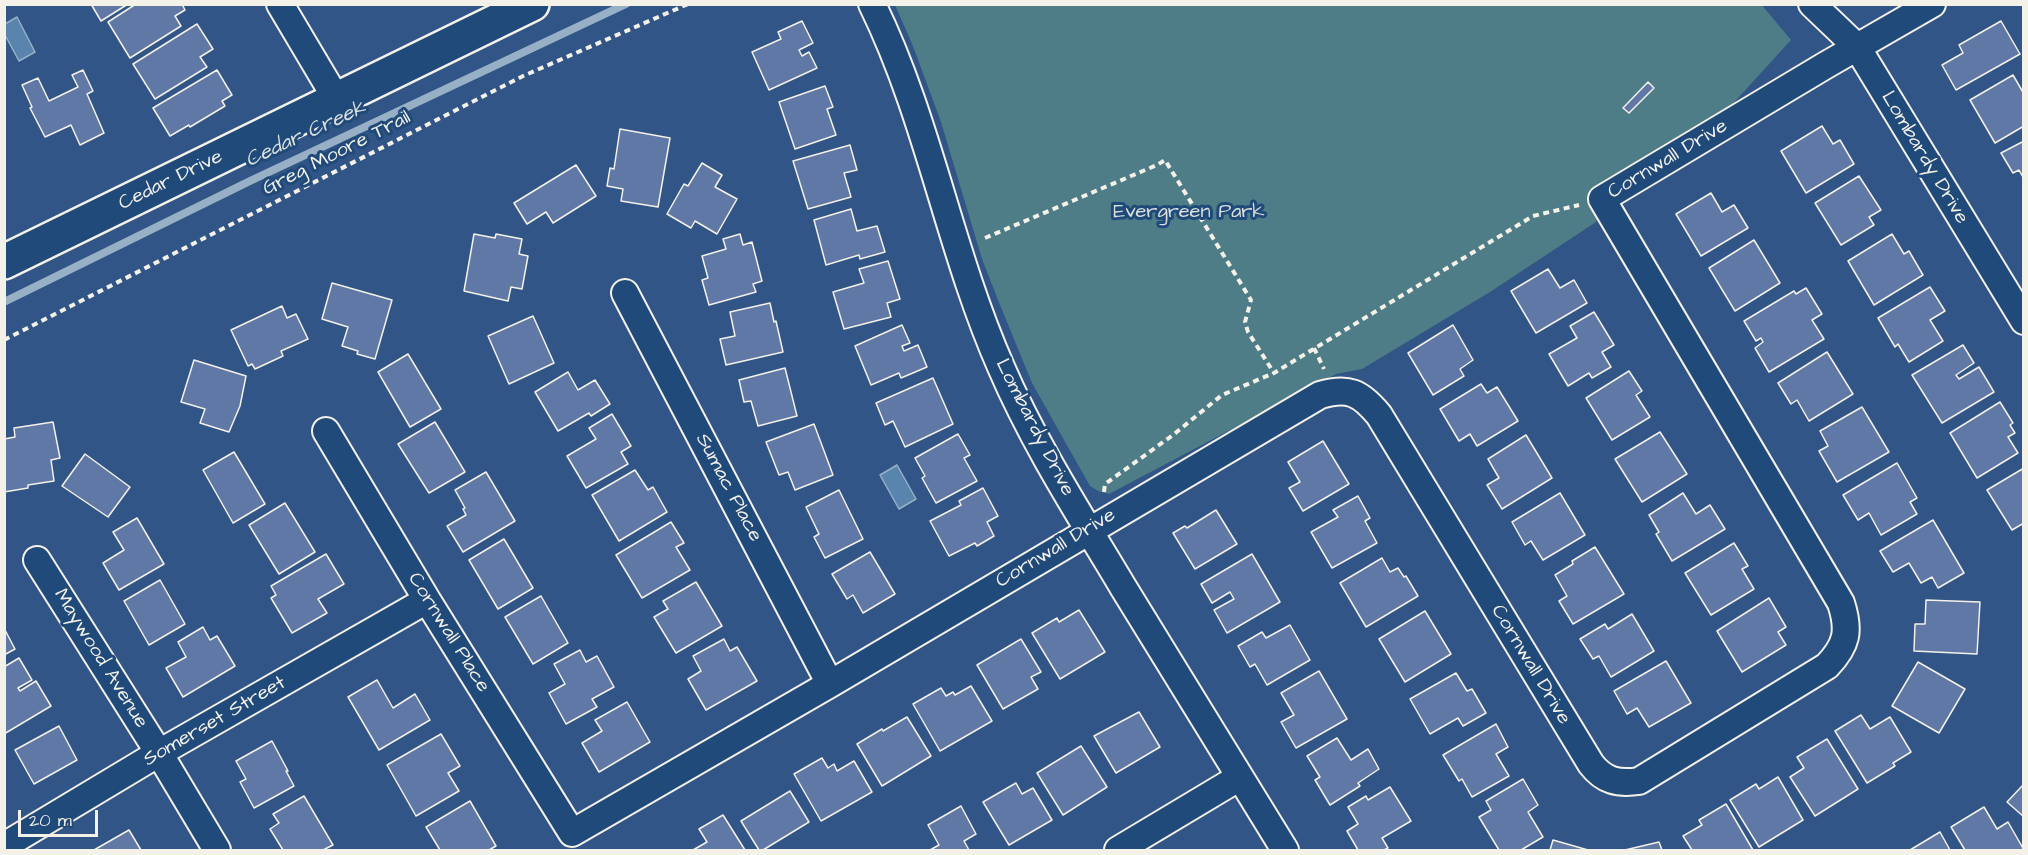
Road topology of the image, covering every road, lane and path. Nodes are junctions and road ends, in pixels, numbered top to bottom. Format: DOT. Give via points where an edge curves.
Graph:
graph roads {
  1 [pos="280,4"];
  2 [pos="532,4"];
  3 [pos="688,4"];
  4 [pos="872,4"];
  5 [pos="1812,4"];
  6 [pos="1932,4"];
  7 [pos="1857,47"];
  8 [pos="337,100"];
  9 [pos="1602,200"];
  10 [pos="985,238"];
  11 [pos="4,262"];
  12 [pos="625,293"];
  13 [pos="2024,321"];
  14 [pos="4,340"];
  15 [pos="1275,373"];
  16 [pos="326,431"];
  17 [pos="1104,493"];
  18 [pos="1089,530"];
  19 [pos="37,560"];
  20 [pos="427,600"];
  21 [pos="830,684"];
  22 [pos="159,753"];
  23 [pos="1240,777"];
  24 [pos="572,833"];
  25 [pos="4,846"];
  26 [pos="217,850"];
  27 [pos="1118,850"];
  28 [pos="1284,850"];
  1 -- 8 [label="street"];
  2 -- 8 [label="street, Cedar Drive"];
  3 -- 14 [label="path, Greg Moore Trail" via="523,76"];
  4 -- 18 [label="street, Lombardy Drive" via="915,108 957,249 992,346 1030,430"];
  5 -- 7 [label="street, Lombardy Drive"];
  6 -- 7 [label="street, Cornwall Drive"];
  7 -- 9 [label="street, Cornwall Drive"];
  7 -- 13 [label="street, Lombardy Drive"];
  8 -- 11 [label="street, Cedar Drive"];
  9 -- 15 [label="path" via="1533,216"];
  9 -- 18 [label="street, Cornwall Drive" via="1841,603 1847,628 1845,638 1827,666 1648,777 1628,783 1607,779 1591,764 1378,415 1358,394 1347,391 1320,395"];
  10 -- 15 [label="path" via="1165,160 1251,300 1245,322 1248,332"];
  12 -- 21 [label="street, Sumac Place"];
  15 -- 17 [label="path" via="1222,395 1105,484"];
  16 -- 20 [label="street, Cornwall Place"];
  18 -- 21 [label="street, Cornwall Drive"];
  18 -- 23 [label="street, Lombardy Drive"];
  19 -- 22 [label="street, Maywood Avenue"];
  20 -- 22 [label="street, Somerset Street"];
  20 -- 24 [label="street, Cornwall Place"];
  21 -- 24 [label="street, Cornwall Drive"];
  22 -- 25 [label="street, Somerset Street"];
  22 -- 26 [label="street, Maywood Avenue"];
  23 -- 27 [label="street"];
  23 -- 28 [label="street, Lombardy Drive"];
}
